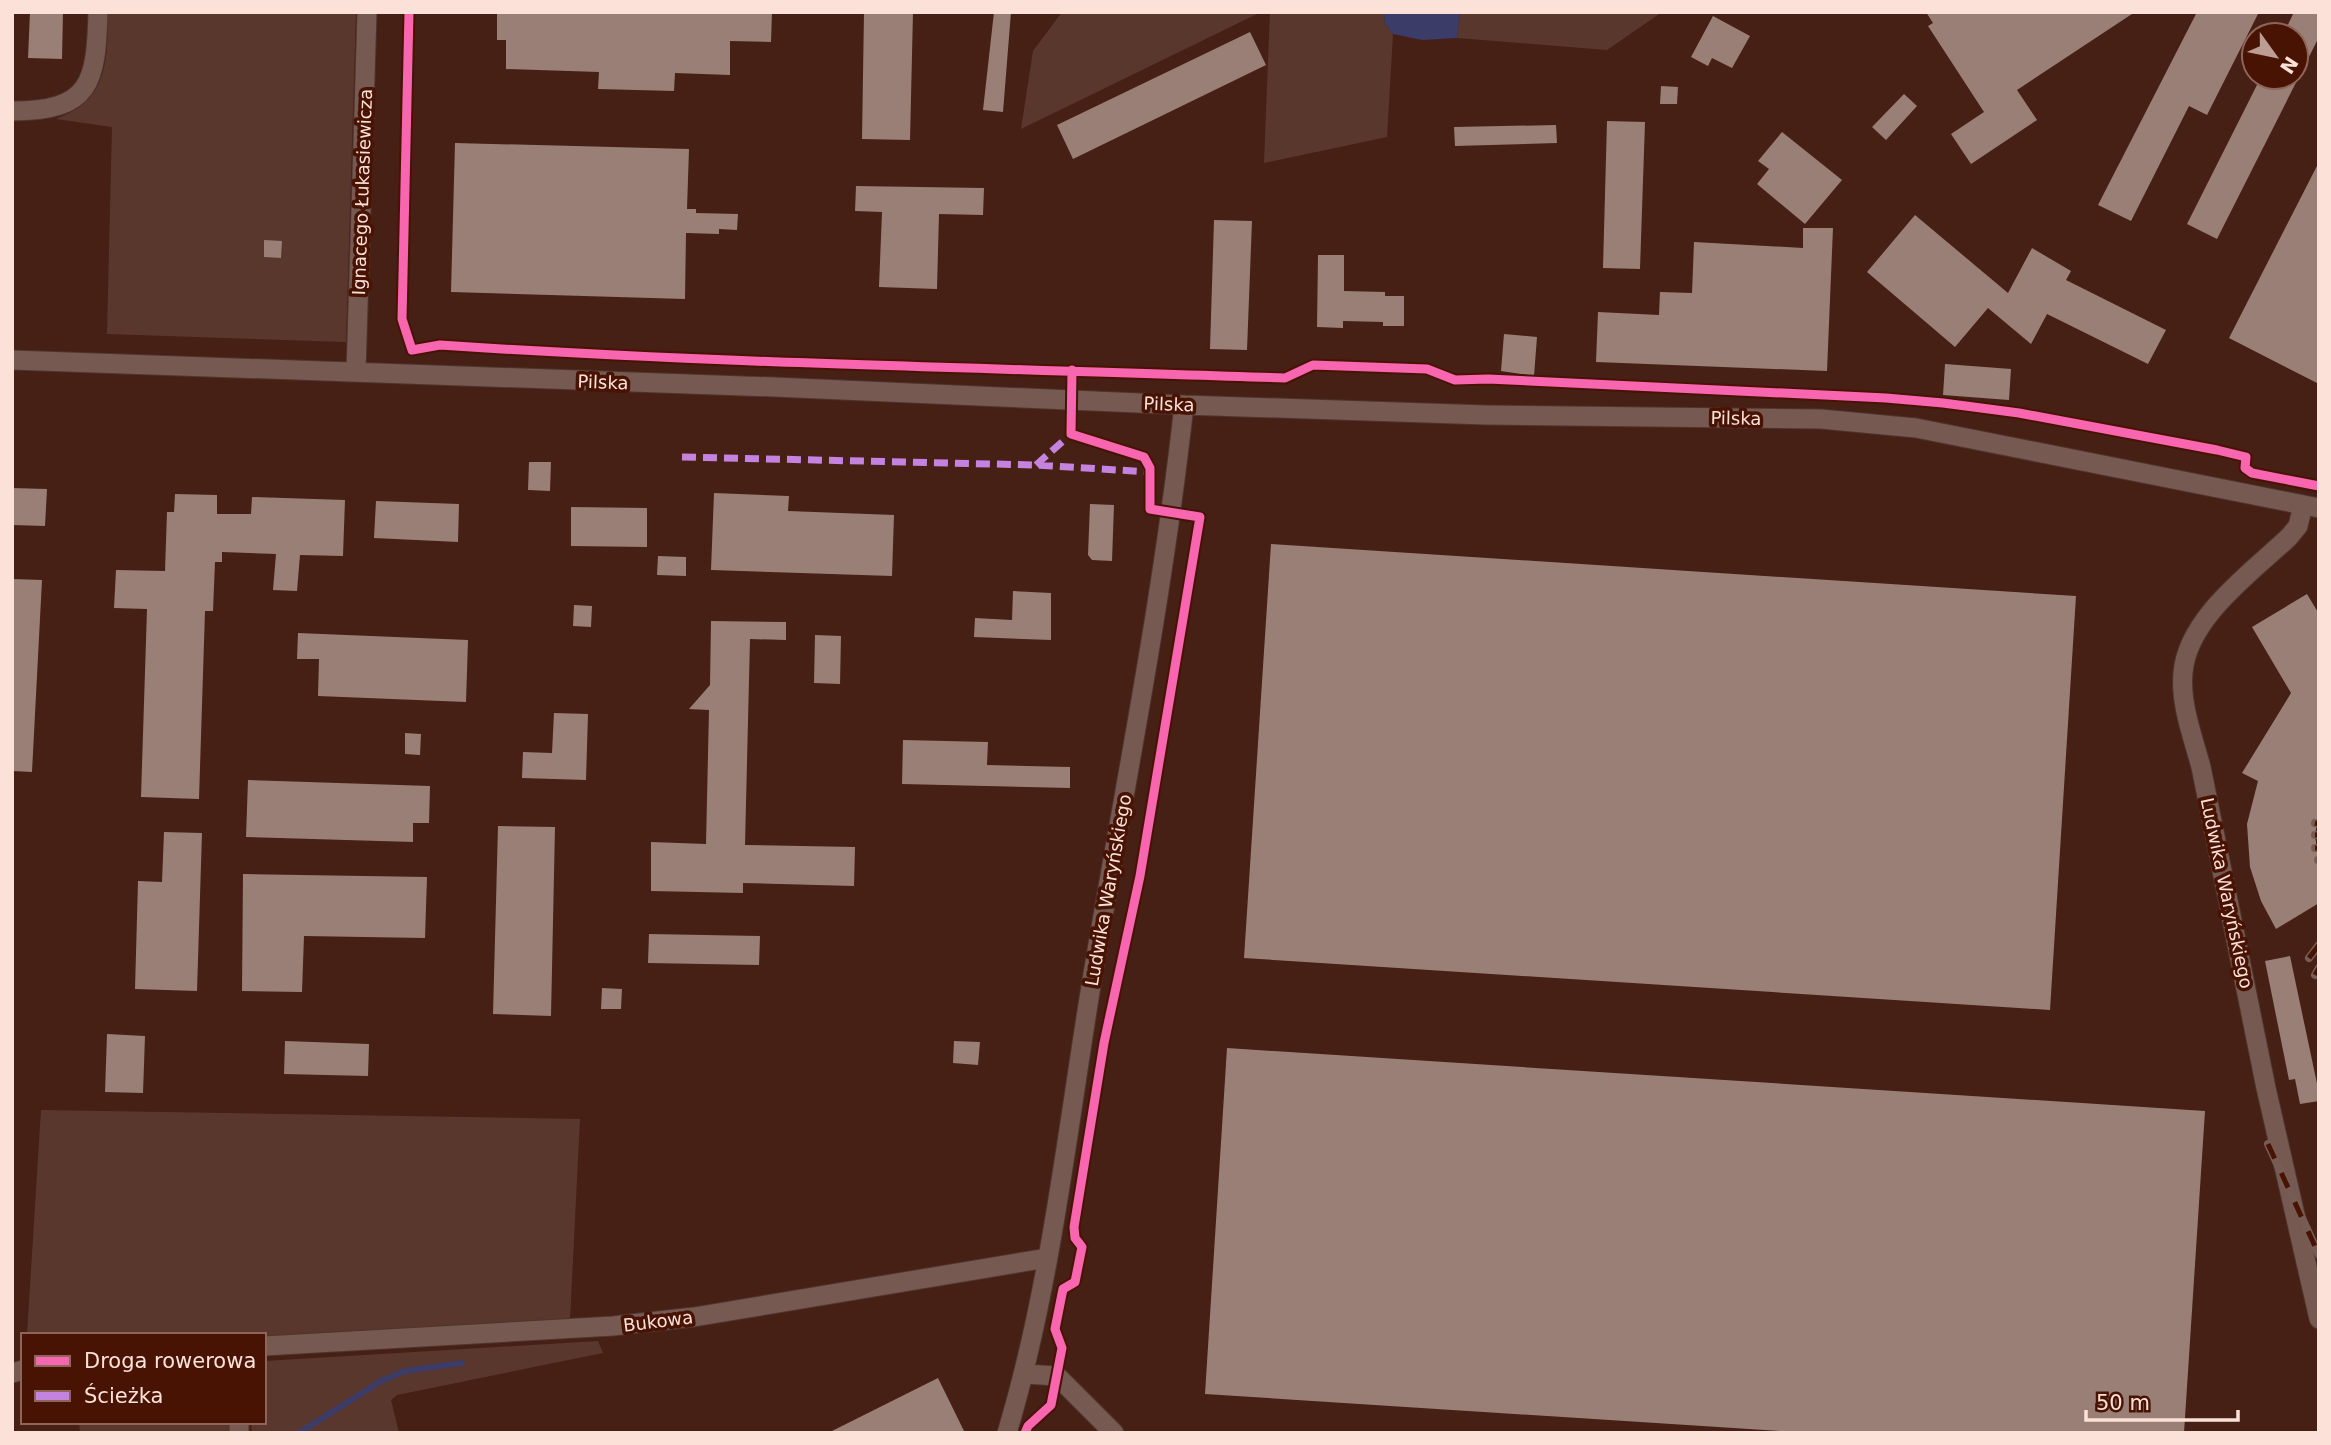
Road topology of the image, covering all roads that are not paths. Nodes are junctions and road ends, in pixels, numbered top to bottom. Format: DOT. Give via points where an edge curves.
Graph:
graph roads {
  1 [pos="98,12"];
  2 [pos="367,12"];
  3 [pos="12,111"];
  4 [pos="12,360"];
  5 [pos="356,372"];
  6 [pos="1184,405"];
  7 [pos="2311,507"];
  8 [pos="1047,1258"];
  9 [pos="2319,1319"];
  10 [pos="266,1346"];
  11 [pos="1025,1374"];
  12 [pos="1007,1433"];
  13 [pos="1114,1433"];
  1 -- 3 [label="street" via="95,62 85,87 53,109"];
  2 -- 5 [label="street, Ignacego Łukasiewicza"];
  4 -- 5 [label="street, Pilska"];
  5 -- 6 [label="street, Pilska"];
  6 -- 7 [label="street, Pilska" via="1821,419 1894,425"];
  6 -- 8 [label="street, Ludwika Waryńskiego" via="1173,513"];
  7 -- 9 [label="street, Ludwika Waryńskiego" via="2289,537 2199,628 2183,674 2183,695"];
  8 -- 10 [label="street, Bukowa" via="640,1323"];
  8 -- 11 [label="street, Ludwika Waryńskiego"];
  11 -- 12 [label="street, Ludwika Waryńskiego"];
  11 -- 13 [label="street" via="1056,1377"];
}
